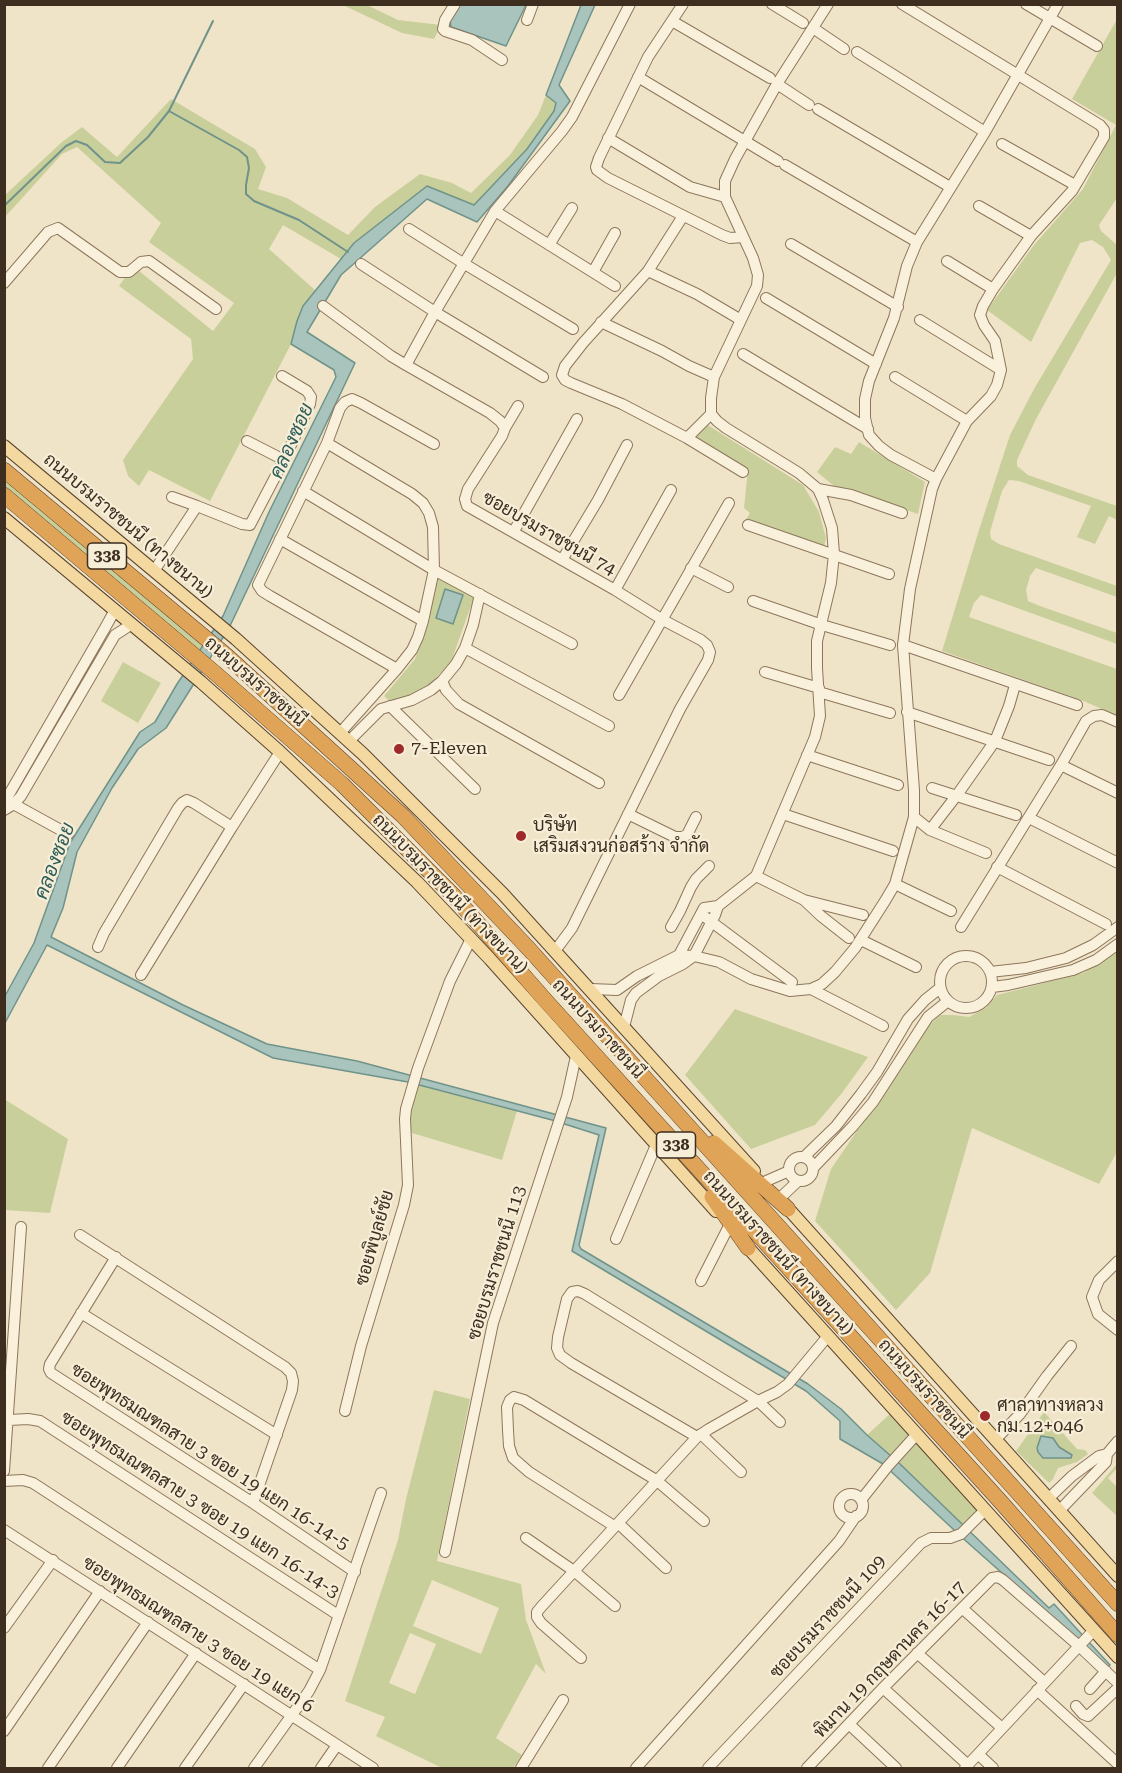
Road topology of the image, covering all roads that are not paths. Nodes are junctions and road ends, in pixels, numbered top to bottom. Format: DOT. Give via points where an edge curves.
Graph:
graph roads {
  1 [pos="454,4"];
  2 [pos="533,4"];
  3 [pos="630,4"];
  4 [pos="683,4"];
  5 [pos="772,4"];
  6 [pos="828,4"];
  7 [pos="902,4"];
  8 [pos="1026,4"];
  9 [pos="1058,4"];
  10 [pos="1050,19"];
  11 [pos="527,20"];
  12 [pos="672,21"];
  13 [pos="808,26"];
  14 [pos="1097,46"];
  15 [pos="844,49"];
  16 [pos="856,52"];
  17 [pos="502,60"];
  18 [pos="1017,75"];
  19 [pos="638,77"];
  20 [pos="773,81"];
  21 [pos="985,132"];
  22 [pos="608,138"];
  23 [pos="745,141"];
  24 [pos="1002,144"];
  25 [pos="1075,185"];
  26 [pos="950,187"];
  27 [pos="725,197"];
  28 [pos="979,206"];
  29 [pos="572,208"];
  30 [pos="495,212"];
  31 [pos="683,216"];
  32 [pos="409,229"];
  33 [pos="615,232"];
  34 [pos="1031,236"];
  35 [pos="743,237"];
  36 [pos="917,242"];
  37 [pos="791,244"];
  38 [pos="549,245"];
  39 [pos="947,261"];
  40 [pos="463,263"];
  41 [pos="361,264"];
  42 [pos="648,271"];
  43 [pos="593,272"];
  44 [pos="4,283"];
  45 [pos="615,286"];
  46 [pos="993,289"];
  47 [pos="766,298"];
  48 [pos="323,306"];
  49 [pos="898,307"];
  50 [pos="216,309"];
  51 [pos="435,312"];
  52 [pos="741,320"];
  53 [pos="920,320"];
  54 [pos="601,322"];
  55 [pos="573,329"];
  56 [pos="743,354"];
  57 [pos="876,364"];
  58 [pos="406,365"];
  59 [pos="1001,370"];
  60 [pos="282,376"];
  61 [pos="543,377"];
  62 [pos="714,377"];
  63 [pos="895,377"];
  64 [pos="518,406"];
  65 [pos="711,414"];
  66 [pos="577,419"];
  67 [pos="967,421"];
  68 [pos="505,428"];
  69 [pos="868,429"];
  70 [pos="687,438"];
  71 [pos="247,441"];
  72 [pos="327,443"];
  73 [pos="434,444"];
  74 [pos="627,445"];
  75 [pos="4,446"];
  76 [pos="284,460"];
  77 [pos="4,470"];
  78 [pos="743,472"];
  79 [pos="936,479"];
  80 [pos="818,489"];
  81 [pos="671,490"];
  82 [pos="303,491"];
  83 [pos="4,495"];
  84 [pos="172,497"];
  85 [pos="729,503"];
  86 [pos="196,506"];
  87 [pos="902,513"];
  88 [pos="4,518"];
  89 [pos="748,525"];
  90 [pos="514,531"];
  91 [pos="280,539"];
  92 [pos="834,554"];
  93 [pos="562,560"];
  94 [pos="691,567"];
  95 [pos="434,570"];
  96 [pos="154,571"];
  97 [pos="889,574"];
  98 [pos="728,587"];
  99 [pos="615,590"];
  100 [pos="480,594"];
  101 [pos="753,601"];
  102 [pos="115,610"];
  103 [pos="663,620"];
  104 [pos="423,621"];
  105 [pos="132,624"];
  106 [pos="822,625"];
  107 [pos="105,628"];
  108 [pos="115,635"];
  109 [pos="572,644"];
  110 [pos="890,645"];
  111 [pos="903,645"];
  112 [pos="465,648"];
  113 [pos="397,669"];
  114 [pos="765,672"];
  115 [pos="442,681"];
  116 [pos="1015,685"];
  117 [pos="819,690"];
  118 [pos="619,695"];
  119 [pos="371,699"];
  120 [pos="1077,705"];
  121 [pos="66,706"];
  122 [pos="385,707"];
  123 [pos="907,711"];
  124 [pos="890,713"];
  125 [pos="1118,722"];
  126 [pos="609,726"];
  127 [pos="340,733"];
  128 [pos="350,741"];
  129 [pos="994,741"];
  130 [pos="280,752"];
  131 [pos="807,755"];
  132 [pos="1049,760"];
  133 [pos="1061,765"];
  134 [pos="599,783"];
  135 [pos="898,785"];
  136 [pos="932,788"];
  137 [pos="475,789"];
  138 [pos="1118,793"];
  139 [pos="957,795"];
  140 [pos="7,804"];
  141 [pos="628,814"];
  142 [pos="783,814"];
  143 [pos="1016,815"];
  144 [pos="696,817"];
  145 [pos="914,817"];
  146 [pos="1029,818"];
  147 [pos="232,827"];
  148 [pos="930,830"];
  149 [pos="68,834"];
  150 [pos="893,851"];
  151 [pos="986,853"];
  152 [pos="1118,863"];
  153 [pos="709,866"];
  154 [pos="997,867"];
  155 [pos="756,876"];
  156 [pos="895,884"];
  157 [pos="687,896"];
  158 [pos="804,900"];
  159 [pos="702,911"];
  160 [pos="951,911"];
  161 [pos="715,914"];
  162 [pos="863,915"];
  163 [pos="1106,924"];
  164 [pos="671,927"];
  165 [pos="961,927"];
  166 [pos="1118,927"];
  167 [pos="849,938"];
  168 [pos="471,939"];
  169 [pos="861,940"];
  170 [pos="1118,944"];
  171 [pos="98,947"];
  172 [pos="555,951"];
  173 [pos="679,955"];
  174 [pos="694,956"];
  175 [pos="916,967"];
  176 [pos="990,972"];
  177 [pos="141,975"];
  178 [pos="637,976"];
  179 [pos="792,982"];
  180 [pos="645,985"];
  181 [pos="992,987"];
  182 [pos="940,988"];
  183 [pos="590,989"];
  184 [pos="811,989"];
  185 [pos="948,1001"];
  186 [pos="883,1026"];
  187 [pos="624,1027"];
  188 [pos="576,1056"];
  189 [pos="654,1088"];
  190 [pos="657,1124"];
  191 [pos="656,1145"];
  192 [pos="804,1157"];
  193 [pos="813,1168"];
  194 [pos="789,1171"];
  195 [pos="798,1181"];
  196 [pos="764,1182"];
  197 [pos="783,1204"];
  198 [pos="729,1226"];
  199 [pos="21,1227"];
  200 [pos="80,1235"];
  201 [pos="616,1239"];
  202 [pos="748,1248"];
  203 [pos="116,1257"];
  204 [pos="1118,1261"];
  205 [pos="701,1281"];
  206 [pos="81,1313"];
  207 [pos="1118,1330"];
  208 [pos="828,1336"];
  209 [pos="1071,1346"];
  210 [pos="758,1401"];
  211 [pos="345,1411"];
  212 [pos="9,1420"];
  213 [pos="780,1422"];
  214 [pos="917,1434"];
  215 [pos="277,1435"];
  216 [pos="699,1436"];
  217 [pos="995,1440"];
  218 [pos="1118,1441"];
  219 [pos="1107,1454"];
  220 [pos="4,1471"];
  221 [pos="741,1472"];
  222 [pos="656,1480"];
  223 [pos="4,1481"];
  224 [pos="381,1493"];
  225 [pos="1048,1499"];
  226 [pos="861,1500"];
  227 [pos="253,1503"];
  228 [pos="985,1510"];
  229 [pos="1059,1511"];
  230 [pos="856,1516"];
  231 [pos="704,1521"];
  232 [pos="614,1527"];
  233 [pos="4,1530"];
  234 [pos="526,1538"];
  235 [pos="445,1552"];
  236 [pos="53,1560"];
  237 [pos="666,1568"];
  238 [pos="574,1571"];
  239 [pos="355,1572"];
  240 [pos="1118,1576"];
  241 [pos="100,1591"];
  242 [pos="1118,1604"];
  243 [pos="615,1606"];
  244 [pos="962,1608"];
  245 [pos="338,1615"];
  246 [pos="148,1622"];
  247 [pos="4,1628"];
  248 [pos="1118,1635"];
  249 [pos="1085,1640"];
  250 [pos="196,1653"];
  251 [pos="917,1653"];
  252 [pos="1118,1657"];
  253 [pos="581,1658"];
  254 [pos="320,1670"];
  255 [pos="1106,1671"];
  256 [pos="1118,1683"];
  257 [pos="244,1684"];
  258 [pos="1040,1686"];
  259 [pos="883,1688"];
  260 [pos="1118,1688"];
  261 [pos="1090,1689"];
  262 [pos="563,1700"];
  263 [pos="1076,1706"];
  264 [pos="291,1715"];
  265 [pos="850,1725"];
  266 [pos="1002,1728"];
  267 [pos="4,1731"];
  268 [pos="337,1745"];
  269 [pos="978,1754"];
  270 [pos="1118,1764"];
  271 [pos="815,1766"];
  272 [pos="967,1766"];
  273 [pos="48,1768"];
  274 [pos="117,1768"];
  275 [pos="185,1768"];
  276 [pos="254,1768"];
  277 [pos="321,1768"];
  278 [pos="374,1768"];
  279 [pos="521,1768"];
  280 [pos="636,1768"];
  281 [pos="708,1768"];
  282 [pos="896,1768"];
  283 [pos="993,1768"];
  1 -- 17 [label="street" via="443,29 472,40"];
  2 -- 11 [label="street"];
  3 -- 30 [label="street" via="572,117"];
  4 -- 12 [label="street"];
  5 -- 13 [label="street"];
  6 -- 13 [label="street"];
  7 -- 18 [label="street"];
  8 -- 10 [label="street"];
  9 -- 10 [label="street"];
  10 -- 14 [label="street"];
  10 -- 18 [label="street"];
  12 -- 19 [label="street"];
  12 -- 20 [label="street"];
  13 -- 15 [label="street"];
  13 -- 20 [label="street"];
  16 -- 21 [label="street"];
  18 -- 21 [label="street"];
  18 -- 25 [label="street" via="1104,130 1104,137"];
  19 -- 22 [label="street"];
  19 -- 23 [label="street"];
  20 -- 23 [label="street"];
  20 -- 26 [label="street"];
  21 -- 26 [label="street"];
  22 -- 27 [label="street" via="690,187"];
  22 -- 31 [label="street" via="596,167 601,174"];
  23 -- 27 [label="street" via="725,181"];
  23 -- 36 [label="street"];
  24 -- 25 [label="street"];
  25 -- 34 [label="street"];
  26 -- 36 [label="street"];
  27 -- 35 [label="street"];
  28 -- 34 [label="street"];
  29 -- 38 [label="street"];
  30 -- 38 [label="street"];
  30 -- 40 [label="street"];
  31 -- 35 [label="street" via="730,238"];
  31 -- 42 [label="street"];
  32 -- 40 [label="street"];
  33 -- 43 [label="street"];
  34 -- 46 [label="street"];
  35 -- 52 [label="street" via="758,274 757,286"];
  36 -- 49 [label="street"];
  37 -- 49 [label="street"];
  38 -- 43 [label="street"];
  39 -- 46 [label="street"];
  40 -- 51 [label="street"];
  40 -- 55 [label="street"];
  41 -- 51 [label="street"];
  42 -- 52 [label="street"];
  42 -- 54 [label="street"];
  43 -- 45 [label="street"];
  44 -- 50 [label="street" via="48,232 58,228 120,272 129,272 149,261"];
  46 -- 59 [label="street" via="980,315 995,341"];
  47 -- 57 [label="street"];
  48 -- 58 [label="street"];
  49 -- 57 [label="street"];
  51 -- 58 [label="street"];
  51 -- 61 [label="street"];
  52 -- 62 [label="street"];
  53 -- 59 [label="street"];
  54 -- 62 [label="street"];
  54 -- 70 [label="street" via="565,366 565,380"];
  56 -- 69 [label="street"];
  57 -- 69 [label="street" via="865,399"];
  58 -- 68 [label="street" via="490,413"];
  59 -- 67 [label="street" via="991,396"];
  60 -- 76 [label="street" via="311,397"];
  62 -- 65 [label="street"];
  63 -- 67 [label="street"];
  64 -- 68 [label="street"];
  65 -- 70 [label="street"];
  65 -- 80 [label="street"];
  66 -- 90 [label="street"];
  67 -- 79 [label="street"];
  68 -- 90 [label="street, ซอยบรมราชชนนี 74" via="465,499 466,506"];
  69 -- 79 [label="street" via="874,441 891,455"];
  70 -- 78 [label="street"];
  71 -- 76 [label="street"];
  72 -- 73 [label="street" via="340,408 352,399"];
  72 -- 82 [label="street"];
  72 -- 95 [label="street" via="423,503 433,527"];
  74 -- 93 [label="street"];
  75 -- 96 [label="main road, ถนนบรมราชชนนี (ทางขนาน) / 338"];
  76 -- 86 [label="street" via="250,525"];
  77 -- 189 [label="highway, ถนนบรมราชชนนี / 338" via="227,656 403,816"];
  79 -- 111 [label="street" via="910,589"];
  80 -- 87 [label="street" via="851,495"];
  80 -- 92 [label="street" via="832,528"];
  81 -- 99 [label="street"];
  82 -- 91 [label="street"];
  82 -- 95 [label="street"];
  83 -- 190 [label="highway, ถนนบรมราชชนนี / 338" via="342,784 454,896"];
  84 -- 86 [label="street"];
  85 -- 94 [label="street"];
  86 -- 96 [label="street"];
  88 -- 102 [label="main road, ถนนบรมราชชนนี (ทางขนาน) / 338"];
  89 -- 92 [label="street"];
  90 -- 93 [label="street, ซอยบรมราชชนนี 74"];
  91 -- 104 [label="street"];
  91 -- 113 [label="street" via="258,585 262,591"];
  92 -- 97 [label="street"];
  92 -- 106 [label="street"];
  93 -- 99 [label="street, ซอยบรมราชชนนี 74"];
  94 -- 98 [label="street"];
  94 -- 103 [label="street"];
  95 -- 100 [label="street"];
  95 -- 104 [label="street"];
  96 -- 127 [label="main road, ถนนบรมราชชนนี (ทางขนาน) / 338"];
  99 -- 103 [label="street, ซอยบรมราชชนนี 74"];
  100 -- 109 [label="street"];
  100 -- 112 [label="street"];
  101 -- 106 [label="street"];
  102 -- 105 [label="main road, ถนนบรมราชชนนี (ทางขนาน) / 338"];
  102 -- 107 [label="street"];
  103 -- 118 [label="street"];
  103 -- 141 [label="street, ซอยบรมราชชนนี 74" via="701,640 710,652"];
  104 -- 113 [label="street" via="412,650"];
  105 -- 108 [label="street"];
  105 -- 130 [label="main road, ถนนบรมราชชนนี (ทางขนาน) / 338"];
  106 -- 110 [label="street"];
  106 -- 117 [label="street" via="817,655"];
  107 -- 108 [label="street"];
  107 -- 121 [label="street"];
  108 -- 121 [label="street"];
  111 -- 116 [label="street"];
  111 -- 123 [label="street"];
  112 -- 115 [label="street"];
  112 -- 126 [label="street"];
  113 -- 119 [label="street"];
  114 -- 117 [label="street"];
  115 -- 122 [label="street" via="412,700"];
  115 -- 134 [label="street" via="459,704"];
  116 -- 120 [label="street"];
  116 -- 129 [label="street"];
  117 -- 124 [label="street"];
  117 -- 131 [label="street" via="820,716"];
  119 -- 122 [label="street"];
  119 -- 127 [label="street"];
  121 -- 140 [label="street" via="21,796"];
  122 -- 128 [label="street"];
  122 -- 137 [label="street"];
  123 -- 129 [label="street"];
  123 -- 145 [label="street"];
  125 -- 133 [label="street" via="1102,716 1086,721"];
  127 -- 128 [label="main road, ถนนบรมราชชนนี (ทางขนาน) / 338"];
  128 -- 172 [label="main road, ถนนบรมราชชนนี (ทางขนาน) / 338" via="475,864"];
  129 -- 132 [label="street"];
  129 -- 139 [label="street"];
  130 -- 147 [label="street"];
  130 -- 168 [label="main road, ถนนบรมราชชนนี (ทางขนาน) / 338" via="409,874"];
  131 -- 135 [label="street"];
  131 -- 142 [label="street"];
  133 -- 138 [label="street"];
  133 -- 146 [label="street"];
  136 -- 139 [label="street"];
  139 -- 143 [label="street"];
  139 -- 148 [label="street"];
  140 -- 149 [label="street"];
  141 -- 144 [label="street" via="675,837 687,835"];
  141 -- 172 [label="street, ซอยบรมราชชนนี 74" via="572,928"];
  142 -- 150 [label="street"];
  142 -- 155 [label="street"];
  145 -- 148 [label="street"];
  145 -- 156 [label="street"];
  146 -- 152 [label="street"];
  146 -- 154 [label="street"];
  147 -- 171 [label="street" via="194,803 182,803"];
  147 -- 177 [label="street"];
  148 -- 151 [label="street"];
  153 -- 157 [label="street"];
  154 -- 163 [label="street"];
  154 -- 165 [label="street"];
  155 -- 158 [label="street"];
  155 -- 161 [label="street"];
  156 -- 160 [label="street"];
  156 -- 169 [label="street"];
  157 -- 159 [label="street"];
  157 -- 164 [label="street"];
  158 -- 162 [label="street"];
  158 -- 167 [label="street"];
  159 -- 161 [label="street"];
  159 -- 161 [label="street"];
  159 -- 173 [label="street"];
  161 -- 174 [label="street"];
  161 -- 179 [label="street"];
  166 -- 176 [label="street" via="1066,958"];
  168 -- 188 [label="main road, ถนนบรมราชชนนี (ทางขนาน) / 338"];
  168 -- 211 [label="street, ซอยพิบูลย์ชัย" via="450,981 411,1091 405,1119 406,1195"];
  169 -- 175 [label="street"];
  169 -- 184 [label="street" via="835,972"];
  170 -- 181 [label="street" via="1073,970"];
  172 -- 183 [label="main road, ถนนบรมราชชนนี (ทางขนาน) / 338"];
  173 -- 174 [label="street"];
  173 -- 178 [label="street"];
  174 -- 180 [label="street"];
  174 -- 184 [label="street" via="719,962 751,979 790,992"];
  176 -- 181 [label="street"];
  176 -- 182 [label="street" via="974,957 952,959 944,967"];
  178 -- 180 [label="street"];
  178 -- 183 [label="street" via="617,990"];
  180 -- 187 [label="street" via="631,1000"];
  181 -- 185 [label="street" via="979,1005 957,1007"];
  182 -- 185 [label="street"];
  182 -- 192 [label="street" via="909,1019 877,1072 836,1126"];
  183 -- 187 [label="main road, ถนนบรมราชชนนี (ทางขนาน) / 338"];
  184 -- 186 [label="street"];
  185 -- 193 [label="street" via="928,1017 873,1102"];
  187 -- 196 [label="main road, ถนนบรมราชชนนี (ทางขนาน) / 338"];
  188 -- 191 [label="main road, ถนนบรมราชชนนี (ทางขนาน) / 338"];
  188 -- 235 [label="street, ซอยบรมราชชนนี 113" via="573,1076 493,1323"];
  189 -- 197 [label="highway"];
  189 -- 242 [label="highway, ถนนบรมราชชนนี / 338"];
  190 -- 202 [label="highway"];
  190 -- 248 [label="highway, ถนนบรมราชชนนี / 338"];
  191 -- 198 [label="main road, ถนนบรมราชชนนี (ทางขนาน) / 338"];
  191 -- 201 [label="street"];
  192 -- 193 [label="street"];
  192 -- 194 [label="street" via="792,1162"];
  193 -- 195 [label="street" via="811,1177"];
  194 -- 195 [label="street"];
  194 -- 196 [label="street"];
  195 -- 197 [label="street"];
  196 -- 197 [label="main road, ถนนบรมราชชนนี (ทางขนาน) / 338"];
  197 -- 217 [label="main road, ถนนบรมราชชนนี (ทางขนาน) / 338"];
  198 -- 202 [label="main road, ถนนบรมราชชนนี (ทางขนาน) / 338"];
  198 -- 205 [label="street"];
  199 -- 212 [label="street"];
  200 -- 203 [label="street"];
  202 -- 208 [label="main road, ถนนบรมราชชนนี (ทางขนาน) / 338"];
  203 -- 206 [label="street"];
  203 -- 215 [label="street" via="285,1367 291,1374 292,1390"];
  204 -- 207 [label="street" via="1099,1280 1092,1297 1098,1314"];
  206 -- 215 [label="street"];
  206 -- 227 [label="street, ซอยพุทธมณฑลสาย 3 ซอย 19 แยก 16-14-5" via="50,1364 51,1373"];
  208 -- 210 [label="street" via="788,1384"];
  208 -- 214 [label="main road, ถนนบรมราชชนนี (ทางขนาน) / 338"];
  209 -- 217 [label="street" via="1020,1414"];
  210 -- 213 [label="street"];
  210 -- 216 [label="street"];
  210 -- 216 [label="street" via="585,1294 572,1292 558,1336 560,1355"];
  212 -- 220 [label="street"];
  212 -- 245 [label="street, ซอยพุทธมณฑลสาย 3 ซอย 19 แยก 16-14-3" via="40,1420"];
  214 -- 226 [label="street"];
  214 -- 228 [label="main road, ถนนบรมราชชนนี (ทางขนาน) / 338"];
  215 -- 227 [label="street"];
  216 -- 221 [label="street"];
  216 -- 222 [label="street"];
  217 -- 225 [label="main road, ถนนบรมราชชนนี (ทางขนาน) / 338"];
  218 -- 219 [label="street"];
  219 -- 225 [label="street" via="1072,1476"];
  219 -- 229 [label="street" via="1106,1462"];
  222 -- 231 [label="street"];
  222 -- 232 [label="street"];
  222 -- 232 [label="street" via="524,1400 510,1400 508,1430 513,1458"];
  223 -- 254 [label="street" via="33,1483"];
  224 -- 239 [label="street"];
  225 -- 229 [label="main road, ถนนบรมราชชนนี (ทางขนาน) / 338"];
  226 -- 230 [label="street" via="862,1509"];
  226 -- 230 [label="street" via="848,1494 840,1499 839,1509 846,1517"];
  227 -- 239 [label="street, ซอยพุทธมณฑลสาย 3 ซอย 19 แยก 16-14-5"];
  228 -- 249 [label="main road, ถนนบรมราชชนนี (ทางขนาน) / 338"];
  228 -- 281 [label="street, ซอยบรมราชชนนี 109" via="964,1531 921,1543"];
  229 -- 240 [label="main road, ถนนบรมราชชนนี (ทางขนาน) / 338"];
  230 -- 280 [label="street" via="839,1541"];
  232 -- 237 [label="street"];
  232 -- 238 [label="street"];
  233 -- 236 [label="street, ซอยพุทธมณฑลสาย 3 ซอย 19 แยก 6"];
  234 -- 238 [label="street"];
  236 -- 241 [label="street, ซอยพุทธมณฑลสาย 3 ซอย 19 แยก 6"];
  236 -- 247 [label="street"];
  238 -- 243 [label="street"];
  238 -- 253 [label="street" via="537,1612 537,1617"];
  239 -- 245 [label="street"];
  241 -- 246 [label="street, ซอยพุทธมณฑลสาย 3 ซอย 19 แยก 6"];
  241 -- 267 [label="street"];
  244 -- 249 [label="street, พิมาน 19 กฤษดานคร 16-17" via="992,1578 998,1577"];
  244 -- 251 [label="street, พิมาน 19 กฤษดานคร 16-17"];
  244 -- 258 [label="street"];
  245 -- 254 [label="street"];
  246 -- 250 [label="street, ซอยพุทธมณฑลสาย 3 ซอย 19 แยก 6"];
  246 -- 273 [label="street"];
  249 -- 252 [label="main road, ถนนบรมราชชนนี (ทางขนาน) / 338"];
  249 -- 255 [label="street"];
  249 -- 258 [label="street"];
  250 -- 257 [label="street, ซอยพุทธมณฑลสาย 3 ซอย 19 แยก 6"];
  250 -- 274 [label="street"];
  251 -- 259 [label="street, พิมาน 19 กฤษดานคร 16-17"];
  251 -- 266 [label="street"];
  254 -- 264 [label="street"];
  255 -- 256 [label="street"];
  255 -- 261 [label="street"];
  257 -- 264 [label="street, ซอยพุทธมณฑลสาย 3 ซอย 19 แยก 6"];
  257 -- 275 [label="street"];
  258 -- 266 [label="street"];
  258 -- 270 [label="street"];
  259 -- 265 [label="street, พิมาน 19 กฤษดานคร 16-17"];
  259 -- 272 [label="street"];
  260 -- 263 [label="street" via="1092,1715"];
  262 -- 279 [label="street"];
  264 -- 268 [label="street, ซอยพุทธมณฑลสาย 3 ซอย 19 แยก 6"];
  264 -- 276 [label="street"];
  265 -- 271 [label="street, พิมาน 19 กฤษดานคร 16-17"];
  265 -- 282 [label="street"];
  266 -- 269 [label="street"];
  268 -- 277 [label="street"];
  268 -- 278 [label="street, ซอยพุทธมณฑลสาย 3 ซอย 19 แยก 6"];
  269 -- 272 [label="street"];
  269 -- 283 [label="street"];
}
